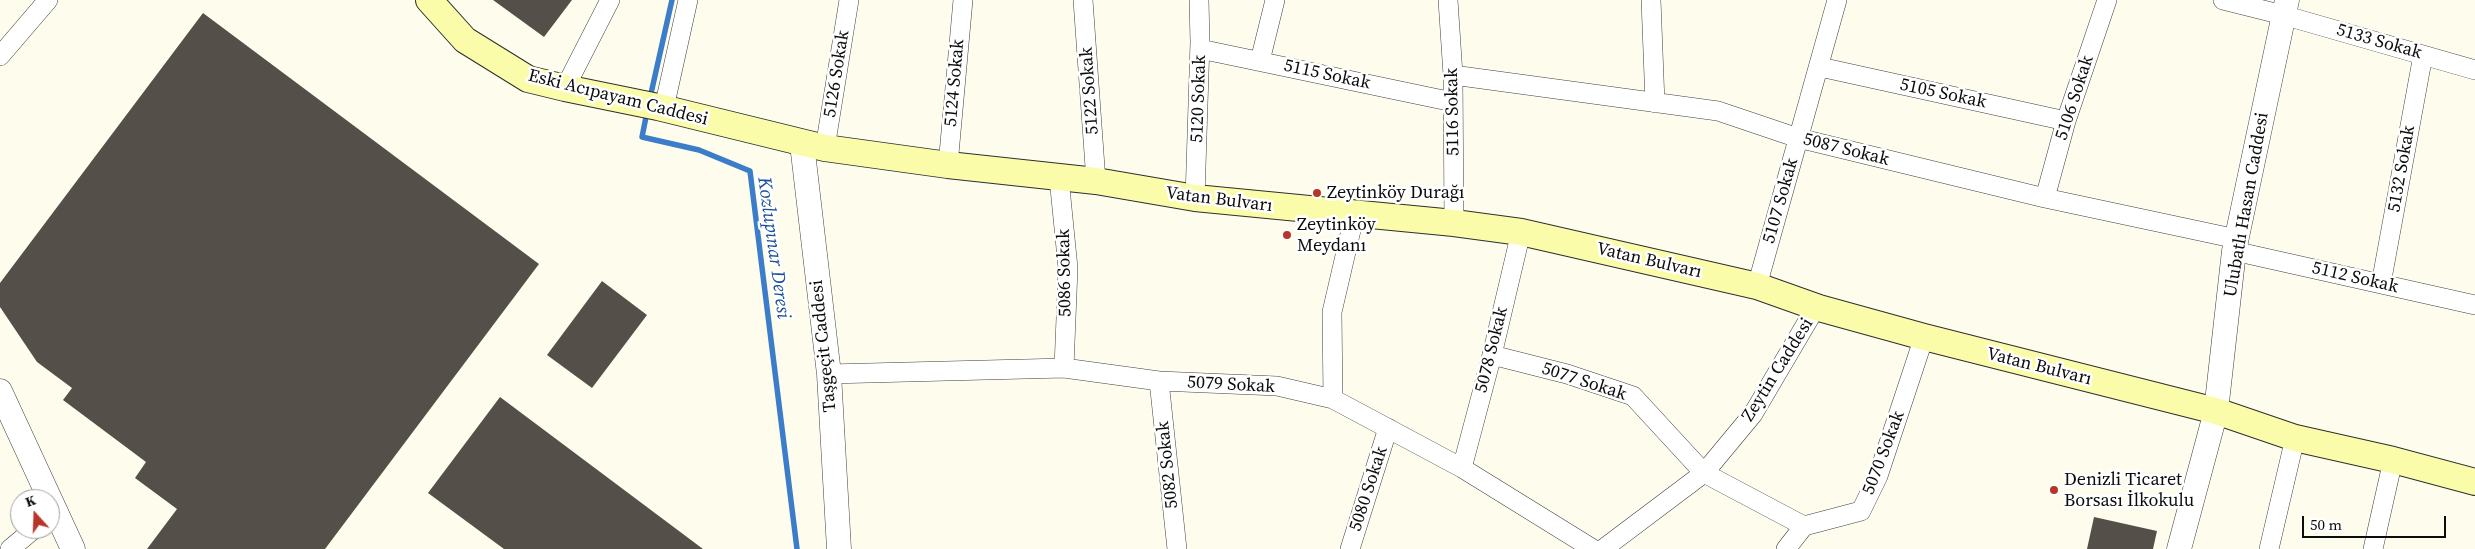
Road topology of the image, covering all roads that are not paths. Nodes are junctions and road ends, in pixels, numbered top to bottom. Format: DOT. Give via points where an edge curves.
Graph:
graph roads {
  1 [pos="48,0"];
  2 [pos="429,0"];
  3 [pos="610,0"];
  4 [pos="688,0"];
  5 [pos="849,0"];
  6 [pos="963,0"];
  7 [pos="1083,0"];
  8 [pos="1199,0"];
  9 [pos="1275,0"];
  10 [pos="1448,0"];
  11 [pos="1651,0"];
  12 [pos="1837,0"];
  13 [pos="2107,0"];
  14 [pos="2223,0"];
  15 [pos="2286,7"];
  16 [pos="1200,49"];
  17 [pos="2423,55"];
  18 [pos="0,56"];
  19 [pos="1260,61"];
  20 [pos="1820,68"];
  21 [pos="2475,70"];
  22 [pos="1452,75"];
  23 [pos="564,88"];
  24 [pos="1453,102"];
  25 [pos="1655,102"];
  26 [pos="652,105"];
  27 [pos="2066,121"];
  28 [pos="1798,138"];
  29 [pos="813,146"];
  30 [pos="948,166"];
  31 [pos="1059,178"];
  32 [pos="1096,181"];
  33 [pos="1195,198"];
  34 [pos="2045,198"];
  35 [pos="1355,213"];
  36 [pos="1454,223"];
  37 [pos="1521,232"];
  38 [pos="2236,245"];
  39 [pos="2381,284"];
  40 [pos="1757,286"];
  41 [pos="2475,305"];
  42 [pos="1816,307"];
  43 [pos="1924,337"];
  44 [pos="1492,355"];
  45 [pos="1064,368"];
  46 [pos="829,374"];
  47 [pos="1159,381"];
  48 [pos="0,392"];
  49 [pos="1333,399"];
  50 [pos="2216,411"];
  51 [pos="1388,428"];
  52 [pos="2295,438"];
  53 [pos="2393,460"];
  54 [pos="1462,468"];
  55 [pos="1704,473"];
  56 [pos="2475,482"];
  57 [pos="42,489"];
  58 [pos="60,526"];
  59 [pos="1804,526"];
  60 [pos="22,539"];
  61 [pos="10,549"];
  62 [pos="73,549"];
  63 [pos="839,549"];
  64 [pos="1177,549"];
  65 [pos="1350,549"];
  66 [pos="1593,549"];
  67 [pos="1603,549"];
  68 [pos="1786,549"];
  69 [pos="2179,549"];
  70 [pos="2270,549"];
  71 [pos="2373,549"];
  1 -- 18 [label="street"];
  2 -- 23 [label="main road, Eski Acıpayam Caddesi" via="465,40 528,79"];
  3 -- 23 [label="street"];
  4 -- 26 [label="street"];
  5 -- 29 [label="street, 5126 Sokak"];
  6 -- 30 [label="street, 5124 Sokak"];
  7 -- 32 [label="street, 5122 Sokak"];
  8 -- 16 [label="street, 5120 Sokak"];
  9 -- 19 [label="street"];
  10 -- 22 [label="street, 5116 Sokak"];
  11 -- 25 [label="street"];
  12 -- 20 [label="street, 5107 Sokak"];
  13 -- 27 [label="street, 5106 Sokak"];
  14 -- 15 [label="street, 5133 Sokak"];
  15 -- 17 [label="street, 5133 Sokak"];
  15 -- 38 [label="street, Ulubatlı Hasan Caddesi"];
  16 -- 19 [label="street, 5115 Sokak"];
  16 -- 33 [label="street, 5120 Sokak"];
  17 -- 21 [label="street, 5133 Sokak"];
  17 -- 39 [label="street, 5132 Sokak"];
  19 -- 24 [label="street, 5115 Sokak"];
  20 -- 27 [label="street, 5105 Sokak"];
  20 -- 28 [label="street, 5107 Sokak"];
  22 -- 24 [label="street, 5116 Sokak"];
  22 -- 25 [label="street, 5087 Sokak"];
  23 -- 26 [label="main road, Eski Acıpayam Caddesi"];
  24 -- 36 [label="street, 5116 Sokak"];
  25 -- 28 [label="street, 5087 Sokak" via="1718,111"];
  26 -- 29 [label="main road, Eski Acıpayam Caddesi"];
  27 -- 34 [label="street, 5106 Sokak"];
  28 -- 34 [label="street, 5087 Sokak"];
  28 -- 40 [label="street, 5107 Sokak"];
  29 -- 30 [label="main road, Vatan Bulvarı"];
  29 -- 46 [label="street, Taşgeçit Caddesi"];
  30 -- 31 [label="main road, Vatan Bulvarı"];
  31 -- 32 [label="main road, Vatan Bulvarı"];
  31 -- 45 [label="street, 5086 Sokak" via="1068,268"];
  32 -- 33 [label="main road, Vatan Bulvarı"];
  33 -- 35 [label="main road, Vatan Bulvarı"];
  34 -- 38 [label="street, 5087 Sokak"];
  35 -- 36 [label="main road, Vatan Bulvarı"];
  35 -- 49 [label="street" via="1332,312"];
  36 -- 37 [label="main road, Vatan Bulvarı"];
  37 -- 40 [label="main road, Vatan Bulvarı"];
  37 -- 44 [label="street, 5078 Sokak"];
  38 -- 39 [label="street, 5112 Sokak"];
  38 -- 50 [label="street, Ulubatlı Hasan Caddesi"];
  39 -- 41 [label="street, 5112 Sokak"];
  40 -- 42 [label="main road, Vatan Bulvarı"];
  42 -- 43 [label="main road, Vatan Bulvarı"];
  42 -- 55 [label="street, Zeytin Caddesi" via="1753,414"];
  43 -- 50 [label="main road, Vatan Bulvarı"];
  43 -- 59 [label="street, 5070 Sokak" via="1878,476 1861,511"];
  44 -- 54 [label="street, 5078 Sokak"];
  44 -- 55 [label="street, 5077 Sokak" via="1567,374 1633,396"];
  45 -- 46 [label="street, 5079 Sokak"];
  45 -- 47 [label="street, 5079 Sokak"];
  46 -- 63 [label="street, Taşgeçit Caddesi"];
  47 -- 49 [label="street, 5079 Sokak" via="1277,386"];
  47 -- 64 [label="street, 5082 Sokak"];
  48 -- 57 [label="street"];
  49 -- 51 [label="street, 5079 Sokak"];
  50 -- 52 [label="main road, Vatan Bulvarı"];
  50 -- 69 [label="street, Ulubatlı Hasan Caddesi"];
  51 -- 54 [label="street, 5079 Sokak"];
  51 -- 65 [label="street, 5080 Sokak"];
  52 -- 53 [label="main road, Vatan Bulvarı"];
  52 -- 70 [label="street"];
  53 -- 56 [label="main road, Vatan Bulvarı"];
  53 -- 71 [label="street"];
  54 -- 66 [label="street, 5079 Sokak"];
  55 -- 59 [label="street, 5077 Sokak"];
  55 -- 67 [label="street, Zeytin Caddesi"];
  58 -- 62 [label="street"];
  59 -- 68 [label="street"];
  60 -- 61 [label="street"];
}
